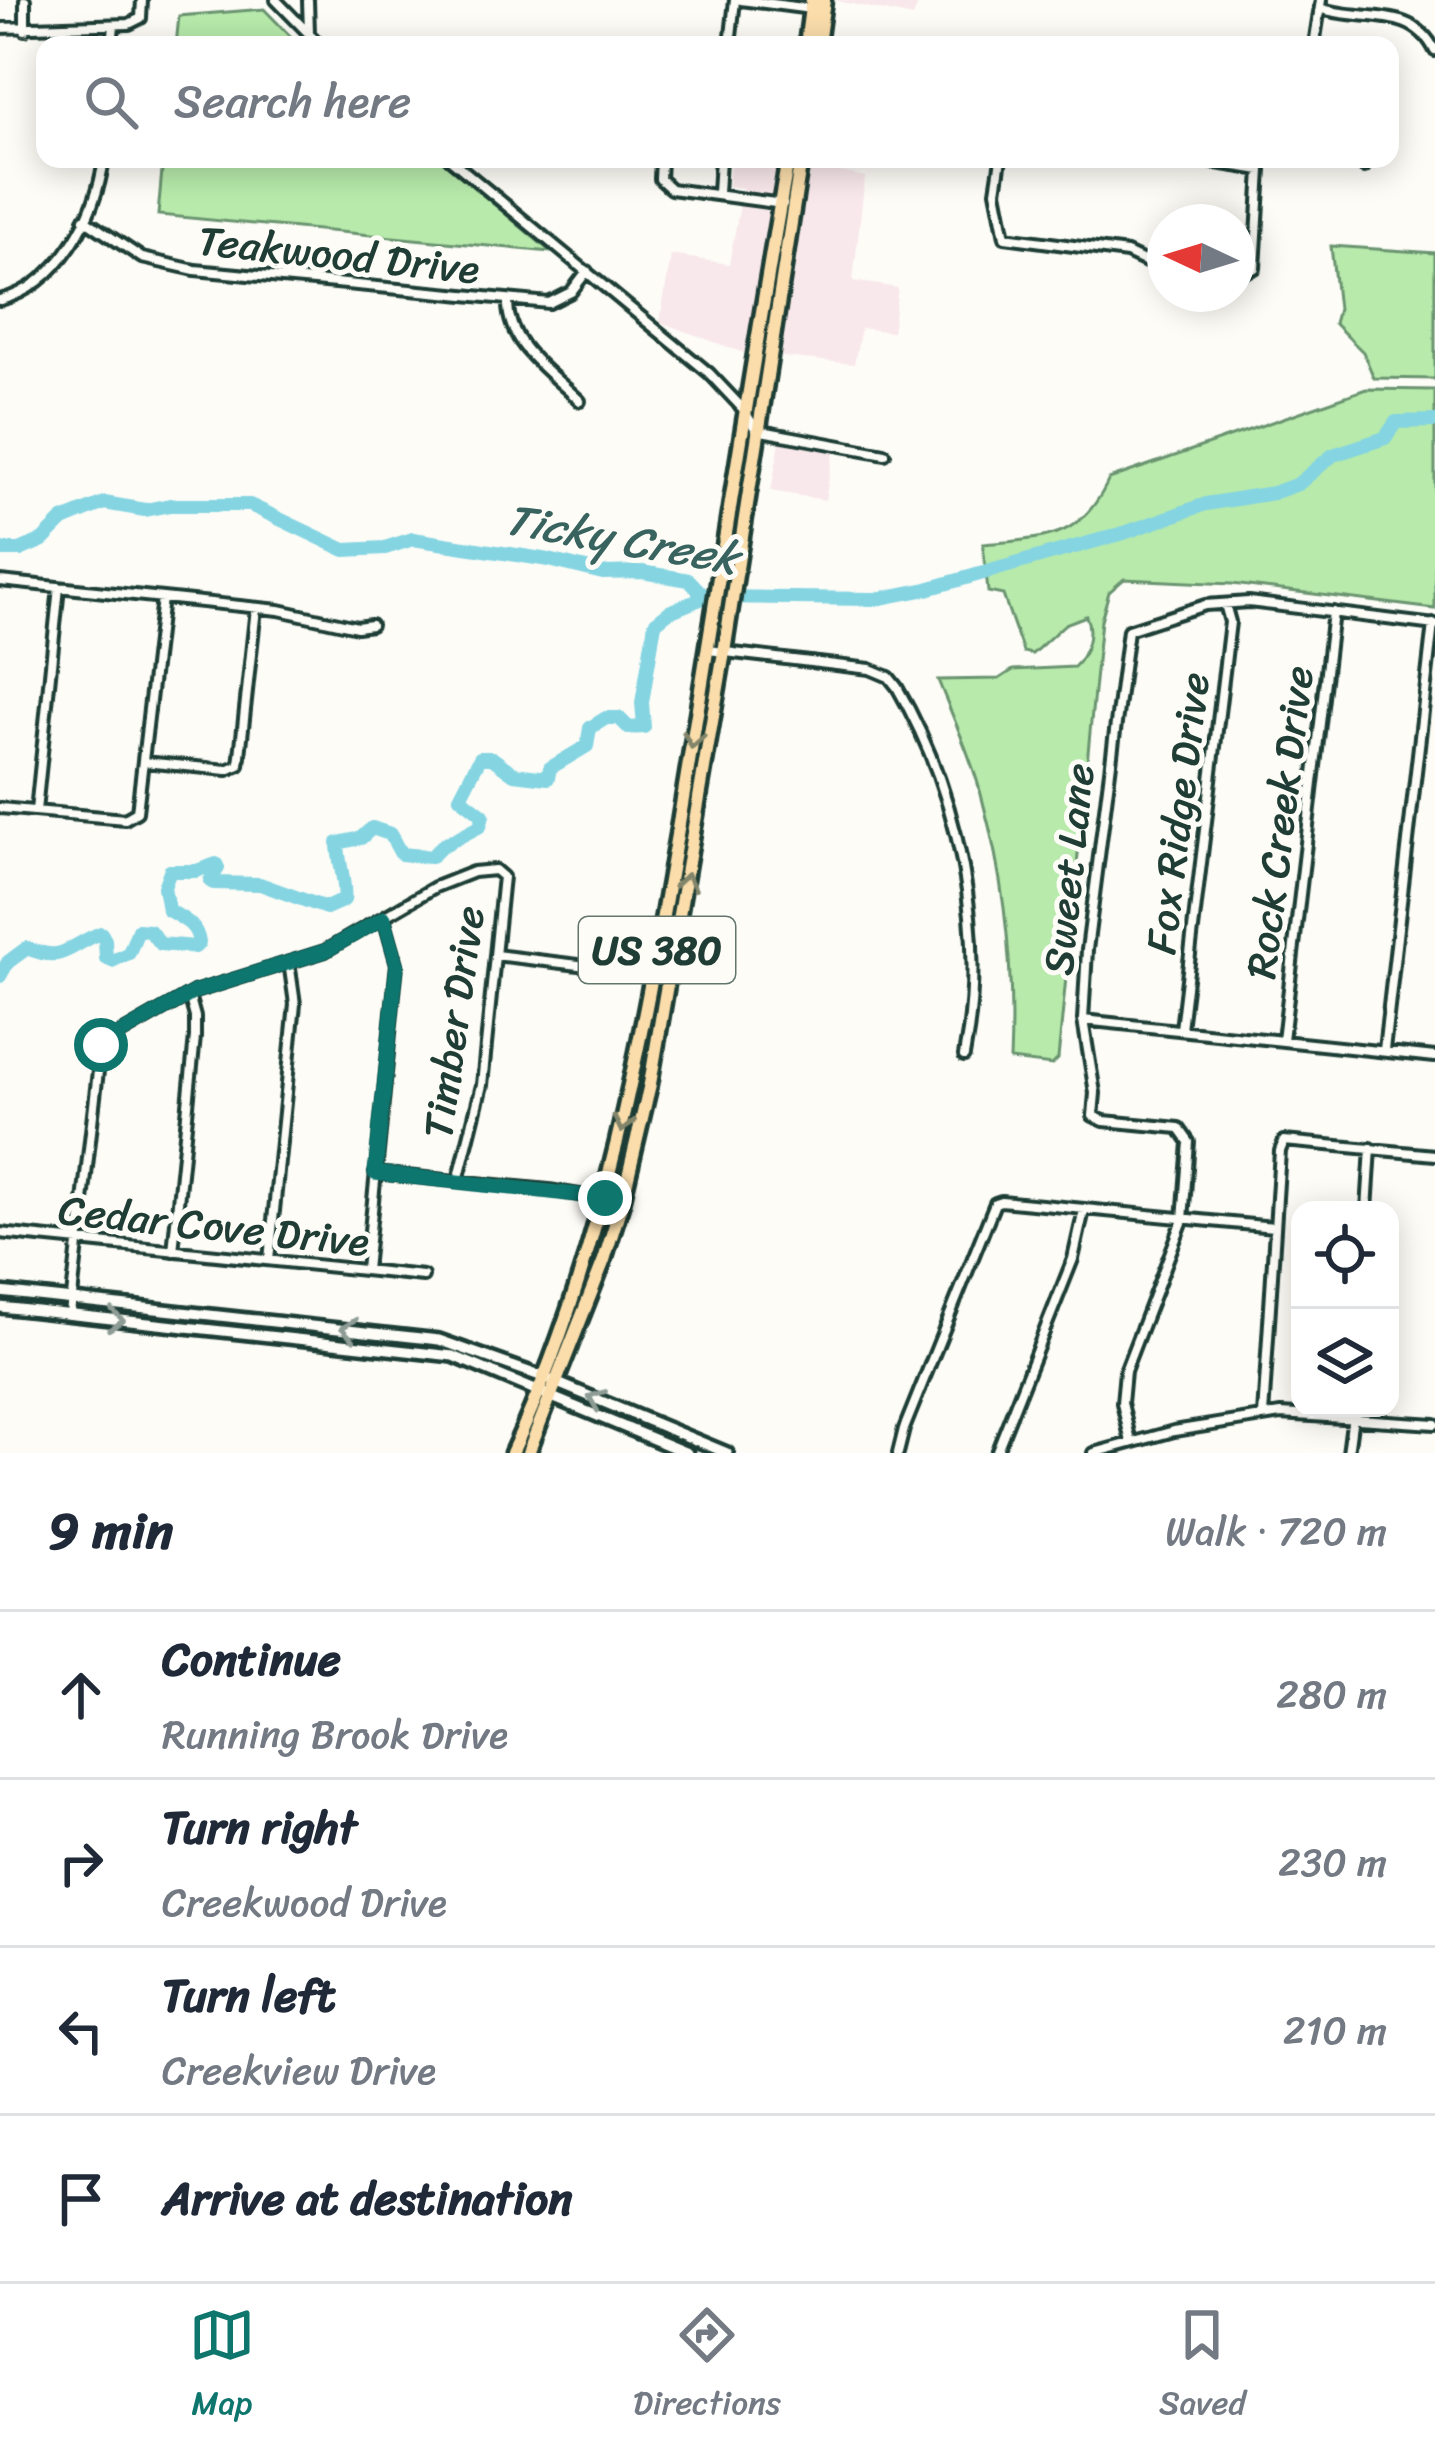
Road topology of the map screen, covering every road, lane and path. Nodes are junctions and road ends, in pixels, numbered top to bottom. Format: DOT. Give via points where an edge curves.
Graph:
graph roads {
  1 [pos="25,0"];
  2 [pos="142,0"];
  3 [pos="276,0"];
  4 [pos="308,0"];
  5 [pos="738,0"];
  6 [pos="1320,4"];
  7 [pos="818,5"];
  8 [pos="113,25"];
  9 [pos="0,28"];
  10 [pos="26,30"];
  11 [pos="309,35"];
  12 [pos="112,36"];
  13 [pos="732,36"];
  14 [pos="809,36"];
  15 [pos="818,36"];
  16 [pos="1315,36"];
  17 [pos="1435,51"];
  18 [pos="103,168"];
  19 [pos="464,168"];
  20 [pos="661,168"];
  21 [pos="719,168"];
  22 [pos="788,168"];
  23 [pos="797,168"];
  24 [pos="999,168"];
  25 [pos="1249,168"];
  26 [pos="718,194"];
  27 [pos="786,206"];
  28 [pos="84,219"];
  29 [pos="1147,262"];
  30 [pos="1255,268"];
  31 [pos="587,271"];
  32 [pos="0,299"];
  33 [pos="508,302"];
  34 [pos="580,401"];
  35 [pos="744,410"];
  36 [pos="756,430"];
  37 [pos="885,454"];
  38 [pos="0,581"];
  39 [pos="59,587"];
  40 [pos="162,598"];
  41 [pos="1225,604"];
  42 [pos="256,608"];
  43 [pos="1333,611"];
  44 [pos="371,625"];
  45 [pos="1434,625"];
  46 [pos="708,650"];
  47 [pos="724,652"];
  48 [pos="144,763"];
  49 [pos="0,808"];
  50 [pos="36,811"];
  51 [pos="384,918"];
  52 [pos="495,956"];
  53 [pos="289,962"];
  54 [pos="653,972"];
  55 [pos="670,976"];
  56 [pos="189,994"];
  57 [pos="1083,1020"];
  58 [pos="1181,1029"];
  59 [pos="1283,1040"];
  60 [pos="1384,1050"];
  61 [pos="964,1056"];
  62 [pos="1435,1057"];
  63 [pos="1371,1148"];
  64 [pos="1435,1155"];
  65 [pos="375,1173"];
  66 [pos="458,1181"];
  67 [pos="605,1198"];
  68 [pos="1368,1201"];
  69 [pos="622,1202"];
  70 [pos="1084,1210"];
  71 [pos="1183,1220"];
  72 [pos="1274,1227"];
  73 [pos="0,1233"];
  74 [pos="78,1241"];
  75 [pos="173,1251"];
  76 [pos="269,1260"];
  77 [pos="366,1270"];
  78 [pos="423,1276"];
  79 [pos="0,1292"];
  80 [pos="72,1300"];
  81 [pos="0,1307"];
  82 [pos="70,1314"];
  83 [pos="439,1340"];
  84 [pos="408,1350"];
  85 [pos="543,1377"];
  86 [pos="557,1384"];
  87 [pos="536,1392"];
  88 [pos="551,1399"];
  89 [pos="1291,1415"];
  90 [pos="1263,1416"];
  91 [pos="1353,1417"];
  92 [pos="1383,1417"];
  93 [pos="1435,1424"];
  94 [pos="1131,1442"];
  95 [pos="720,1452"];
  96 [pos="898,1452"];
  97 [pos="512,1453"];
  98 [pos="528,1453"];
  99 [pos="687,1453"];
  100 [pos="996,1453"];
  101 [pos="1094,1453"];
  102 [pos="1348,1453"];
  1 -- 10 [label="street"];
  2 -- 8 [label="street" via="137,22"];
  3 -- 11 [label="street"];
  4 -- 11 [label="street"];
  5 -- 7 [label="street"];
  5 -- 13 [label="street"];
  6 -- 16 [label="street"];
  6 -- 17 [label="street" via="1409,22"];
  7 -- 14 [label="highway"];
  7 -- 15 [label="highway"];
  8 -- 10 [label="street"];
  8 -- 12 [label="street"];
  9 -- 10 [label="street"];
  18 -- 28 [label="street"];
  19 -- 31 [label="street"];
  20 -- 26 [label="street" via="667,187"];
  21 -- 26 [label="street"];
  22 -- 27 [label="highway, US 380"];
  23 -- 27 [label="highway, US 380"];
  24 -- 29 [label="street" via="995,191 1005,236"];
  25 -- 30 [label="street" via="1262,170"];
  26 -- 27 [label="street"];
  27 -- 35 [label="highway, US 380"];
  27 -- 36 [label="highway, US 380"];
  28 -- 32 [label="street" via="43,281"];
  28 -- 33 [label="street, Teakwood Drive" via="164,265"];
  31 -- 33 [label="street, Teakwood Drive" via="559,301"];
  31 -- 35 [label="street"];
  33 -- 34 [label="street" via="518,340"];
  35 -- 36 [label="street"];
  35 -- 46 [label="highway, US 380"];
  36 -- 37 [label="street"];
  36 -- 47 [label="highway, US 380"];
  38 -- 39 [label="street"];
  39 -- 40 [label="street"];
  39 -- 50 [label="street"];
  40 -- 42 [label="street"];
  40 -- 48 [label="street"];
  41 -- 43 [label="street"];
  41 -- 57 [label="street, Sweet Lane" via="1128,630"];
  41 -- 58 [label="street, Fox Ridge Drive" via="1230,622"];
  42 -- 44 [label="street"];
  42 -- 48 [label="street" via="239,765"];
  43 -- 45 [label="street"];
  43 -- 59 [label="street, Rock Creek Drive"];
  45 -- 60 [label="street"];
  46 -- 47 [label="street"];
  46 -- 54 [label="highway, US 380, one-way"];
  55 -- 47 [label="highway, US 380, one-way"];
  47 -- 61 [label="street" via="870,669 901,694 943,795 963,875 975,974"];
  48 -- 50 [label="street" via="134,816"];
  49 -- 50 [label="street"];
  51 -- 52 [label="street, Timber Drive" via="456,877 500,872"];
  51 -- 53 [label="street"];
  51 -- 65 [label="street" via="397,964"];
  52 -- 54 [label="street"];
  52 -- 66 [label="street, Timber Drive" via="482,1085"];
  53 -- 56 [label="street"];
  53 -- 76 [label="street" via="296,1004"];
  54 -- 55 [label="street"];
  54 -- 67 [label="highway, US 380, one-way"];
  55 -- 69 [label="highway, US 380"];
  56 -- 74 [label="street" via="101,1045"];
  56 -- 75 [label="street" via="195,1037"];
  57 -- 58 [label="street"];
  57 -- 71 [label="street, Sweet Lane" via="1094,1116 1185,1132"];
  58 -- 59 [label="street"];
  59 -- 60 [label="street"];
  60 -- 62 [label="street"];
  63 -- 64 [label="street"];
  63 -- 68 [label="street"];
  63 -- 72 [label="street" via="1284,1141"];
  65 -- 66 [label="street"];
  65 -- 77 [label="street"];
  66 -- 67 [label="street"];
  67 -- 69 [label="street"];
  67 -- 85 [label="highway, US 380"];
  69 -- 86 [label="highway, US 380"];
  70 -- 71 [label="street"];
  70 -- 96 [label="street" via="995,1203"];
  70 -- 100 [label="street" via="1073,1259"];
  71 -- 72 [label="street"];
  71 -- 94 [label="street" via="1125,1371"];
  72 -- 90 [label="street"];
  73 -- 74 [label="street, Cedar Cove Drive"];
  74 -- 75 [label="street, Cedar Cove Drive"];
  74 -- 80 [label="street"];
  75 -- 76 [label="street, Cedar Cove Drive"];
  76 -- 77 [label="street, Cedar Cove Drive"];
  77 -- 78 [label="street, Cedar Cove Drive"];
  79 -- 80 [label="street"];
  80 -- 82 [label="street"];
  83 -- 80 [label="street, one-way"];
  81 -- 82 [label="street"];
  82 -- 84 [label="street, one-way"];
  83 -- 84 [label="street"];
  83 -- 85 [label="street"];
  84 -- 87 [label="street" via="453,1356"];
  85 -- 86 [label="street"];
  85 -- 87 [label="highway, US 380"];
  86 -- 88 [label="highway, US 380"];
  95 -- 86 [label="street, one-way"];
  87 -- 88 [label="street"];
  87 -- 97 [label="highway, US 380"];
  88 -- 98 [label="highway, US 380"];
  88 -- 99 [label="street"];
  89 -- 90 [label="street"];
  90 -- 94 [label="street"];
  91 -- 102 [label="street"];
  92 -- 93 [label="street"];
  94 -- 101 [label="street"];
}
